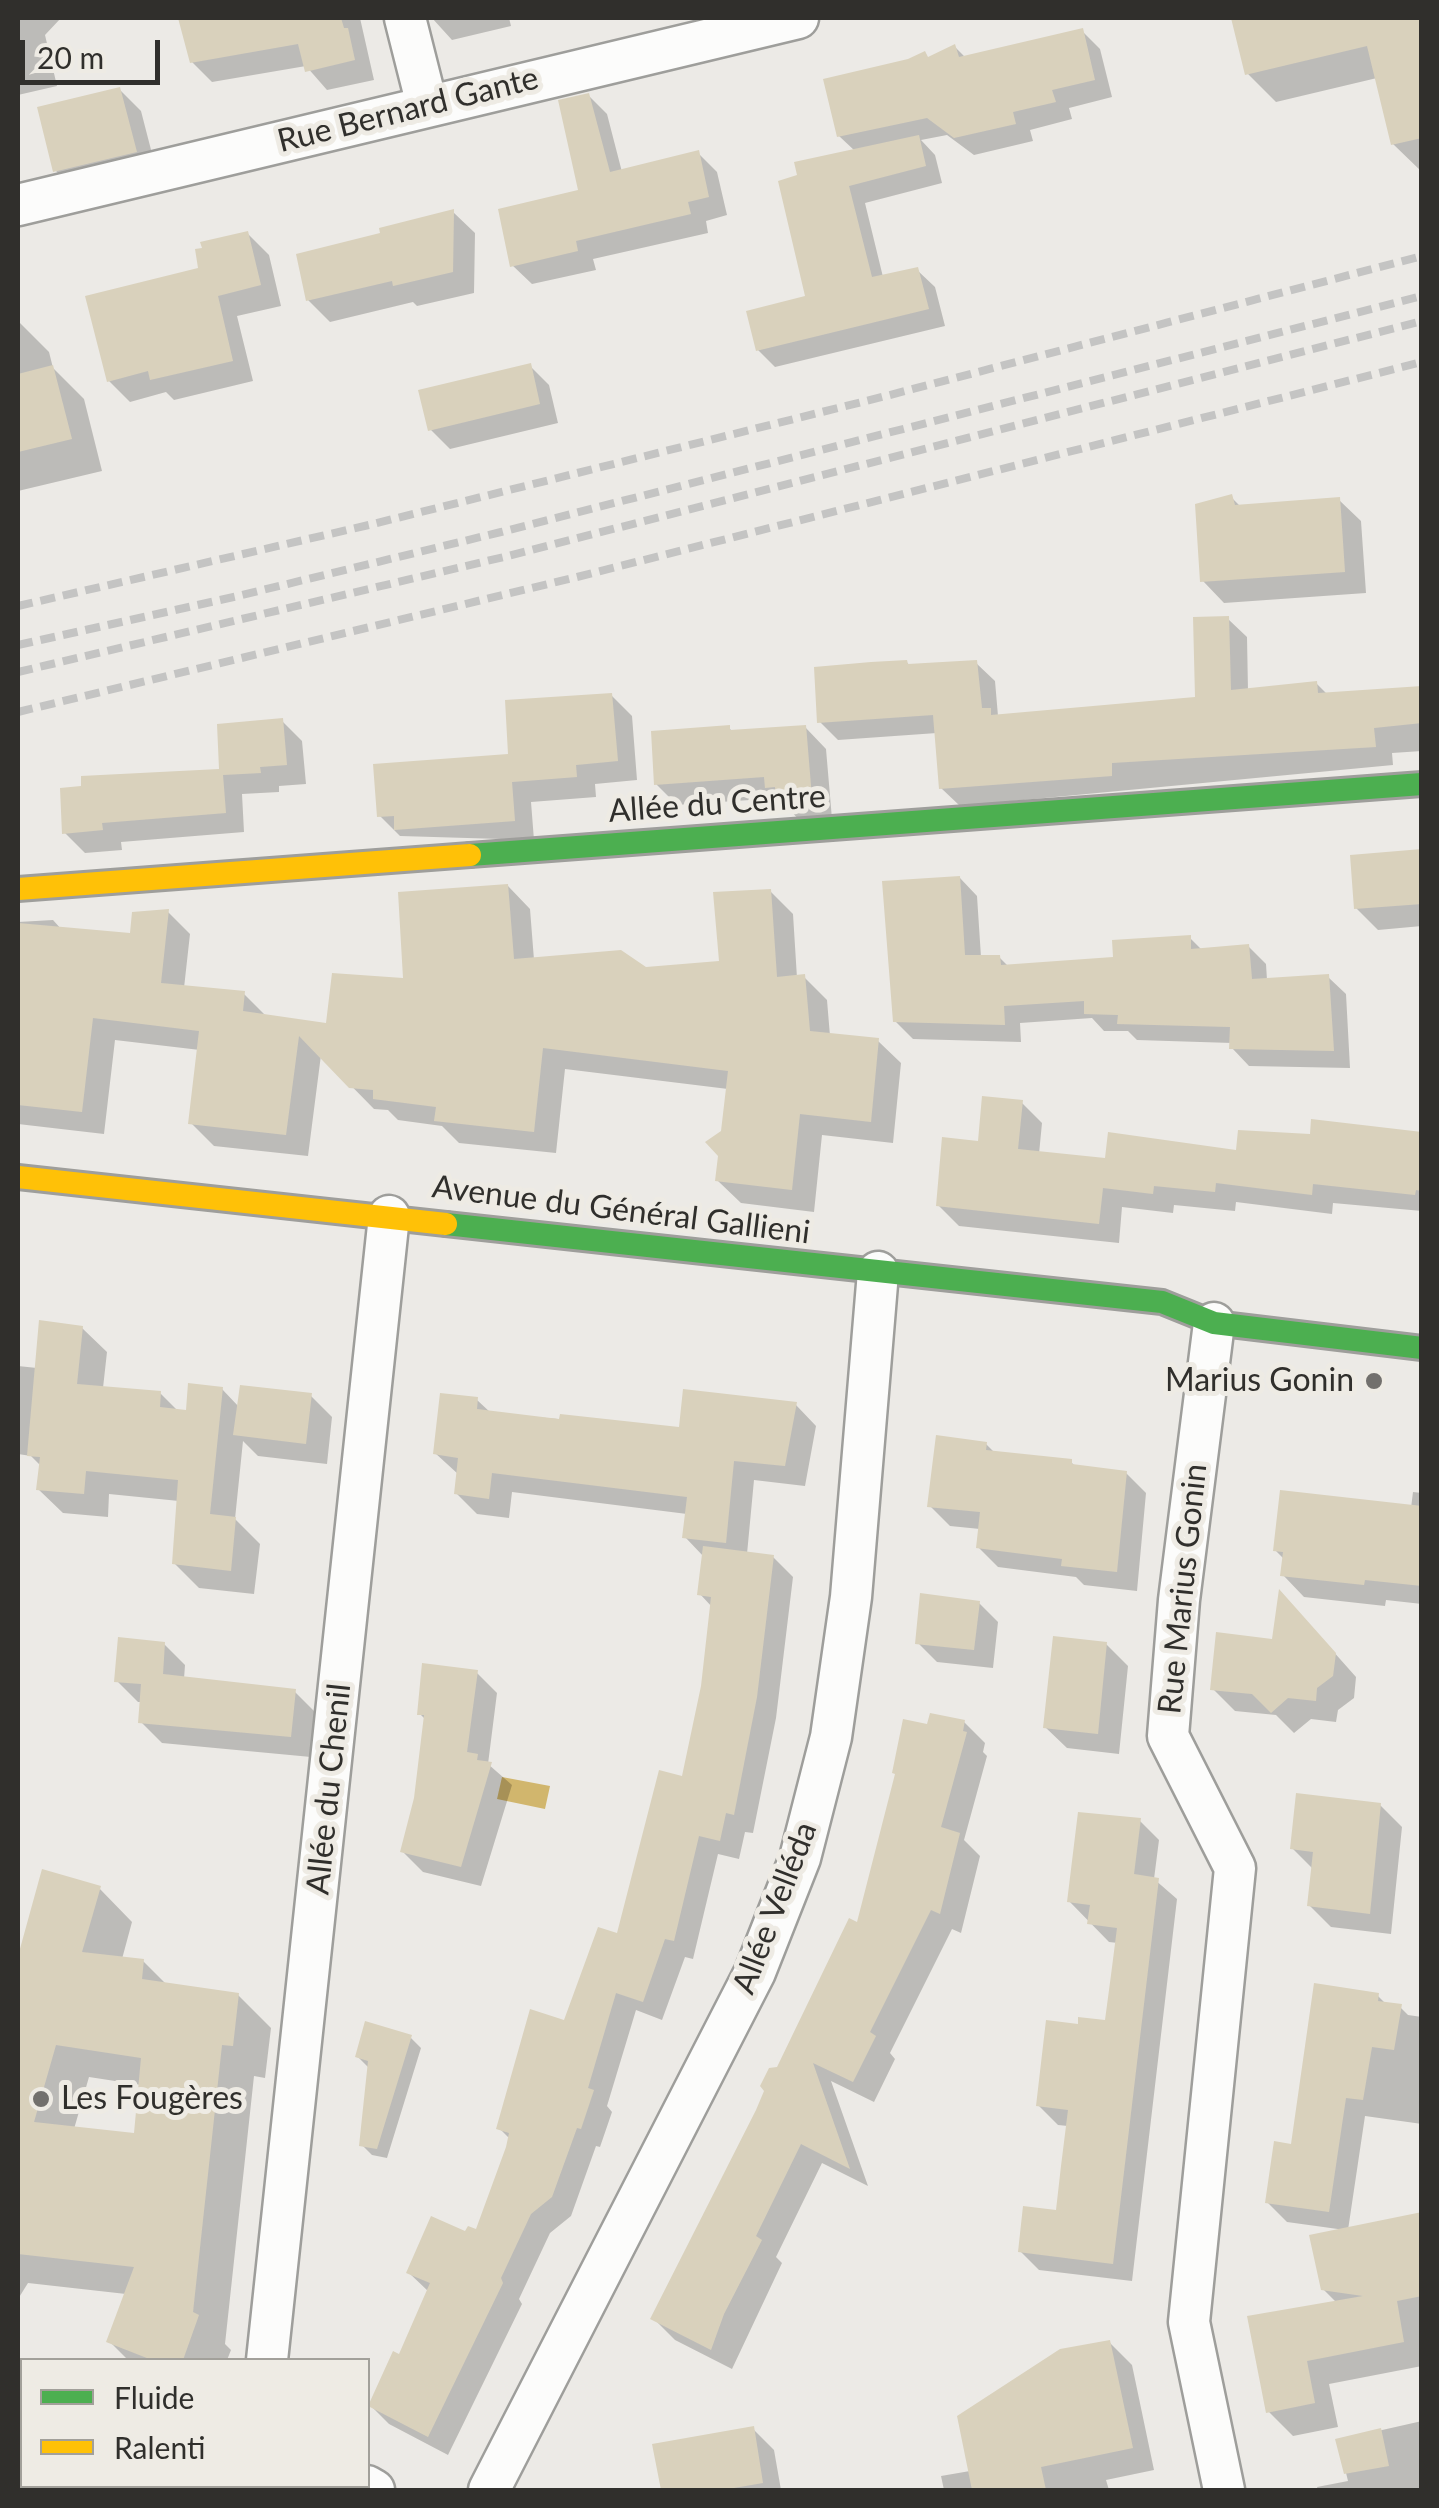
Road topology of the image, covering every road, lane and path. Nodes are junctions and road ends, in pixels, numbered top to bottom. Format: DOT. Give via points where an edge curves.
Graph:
graph roads {
  1 [pos="405,18"];
  2 [pos="798,18"];
  3 [pos="427,105"];
  4 [pos="18,205"];
  5 [pos="1422,784"];
  6 [pos="18,889"];
  7 [pos="18,1177"];
  8 [pos="388,1240"];
  9 [pos="876,1295"];
  10 [pos="1196,1326"];
  11 [pos="1422,1348"];
  12 [pos="267,2358"];
  13 [pos="490,2490"];
  14 [pos="1224,2490"];
  1 -- 3 [label="street"];
  2 -- 3 [label="street, Rue Bernard Gante"];
  3 -- 4 [label="street, Rue Bernard Gante"];
  5 -- 6 [label="street, Allée du Centre"];
  7 -- 8 [label="street, Avenue du Général Gallieni"];
  8 -- 9 [label="street, Avenue du Général Gallieni"];
  8 -- 12 [label="street, Allée du Chenil"];
  9 -- 10 [label="street, Avenue du Général Gallieni" via="1162,1302"];
  9 -- 13 [label="street, Allée Velléda" via="832,1738 800,1858 755,1972"];
  10 -- 11 [label="street, Avenue du Général Gallieni"];
  10 -- 14 [label="street, Rue Marius Gonin" via="1168,1736 1236,1868 1189,2322"];
}
